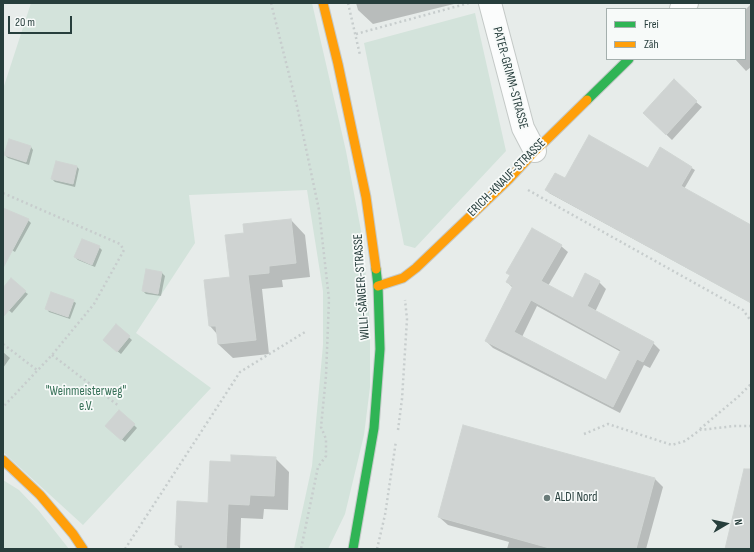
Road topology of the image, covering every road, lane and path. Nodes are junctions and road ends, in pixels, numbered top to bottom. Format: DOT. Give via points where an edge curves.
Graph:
graph roads {
  1 [pos="271,3"];
  2 [pos="323,3"];
  3 [pos="470,3"];
  4 [pos="490,3"];
  5 [pos="356,34"];
  6 [pos="628,60"];
  7 [pos="535,151"];
  8 [pos="530,191"];
  9 [pos="3,193"];
  10 [pos="378,286"];
  11 [pos="751,321"];
  12 [pos="305,332"];
  13 [pos="3,344"];
  14 [pos="52,355"];
  15 [pos="37,370"];
  16 [pos="751,384"];
  17 [pos="119,406"];
  18 [pos="3,407"];
  19 [pos="751,426"];
  20 [pos="700,430"];
  21 [pos="584,434"];
  22 [pos="3,460"];
  23 [pos="83,549"];
  24 [pos="125,549"];
  25 [pos="301,549"];
  26 [pos="353,549"];
  1 -- 25 [label="path" via="317,197 329,299 321,427 326,439 326,456 318,467"];
  2 -- 10 [label="main road, WILLI-SÄNGER-STRASSE" via="366,197"];
  3 -- 5 [label="path"];
  4 -- 7 [label="street, PATER-GRIMM-STRASSE" via="523,128"];
  6 -- 7 [label="main road, ERICH-KNAUF-STRASSE"];
  7 -- 10 [label="main road, ERICH-KNAUF-STRASSE" via="416,268 403,278"];
  8 -- 11 [label="path" via="743,310"];
  9 -- 14 [label="path" via="120,244 124,250 94,304"];
  10 -- 26 [label="main road, WILLI-SÄNGER-STRASSE" via="380,349 374,428"];
  12 -- 24 [label="path" via="240,372"];
  13 -- 15 [label="path"];
  14 -- 15 [label="path"];
  14 -- 17 [label="path"];
  15 -- 18 [label="path"];
  16 -- 20 [label="path"];
  19 -- 20 [label="path"];
  20 -- 21 [label="path" via="685,441 672,445 608,424"];
  22 -- 23 [label="main road" via="40,495"];
}
